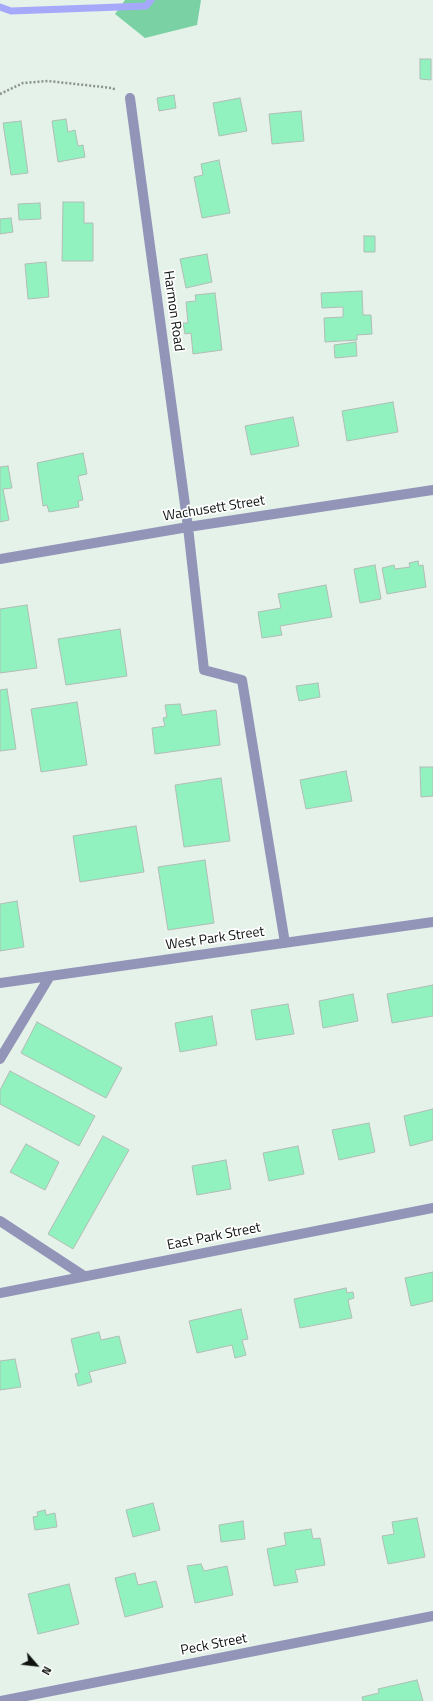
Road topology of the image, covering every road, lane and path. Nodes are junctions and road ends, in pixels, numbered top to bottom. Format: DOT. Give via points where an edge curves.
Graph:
graph roads {
  1 [pos="0,94"];
  2 [pos="130,98"];
  3 [pos="433,490"];
  4 [pos="188,527"];
  5 [pos="0,559"];
  6 [pos="433,922"];
  7 [pos="285,943"];
  8 [pos="50,976"];
  9 [pos="0,983"];
  10 [pos="0,1059"];
  11 [pos="433,1208"];
  12 [pos="0,1221"];
  13 [pos="84,1276"];
  14 [pos="0,1293"];
  15 [pos="433,1616"];
  16 [pos="1,1701"];
  1 -- 2 [label="path" via="23,83 48,81 112,88"];
  2 -- 4 [label="street, Harmon Road"];
  3 -- 4 [label="street, Wachusett Street"];
  4 -- 5 [label="street, Wachusett Street"];
  4 -- 7 [label="street, Harmon Road" via="204,670 242,680"];
  6 -- 7 [label="street, West Park Street"];
  7 -- 8 [label="street, West Park Street"];
  8 -- 9 [label="street, West Park Street"];
  8 -- 10 [label="street"];
  11 -- 13 [label="street, East Park Street"];
  12 -- 13 [label="street"];
  13 -- 14 [label="street, East Park Street"];
  15 -- 16 [label="street, Peck Street"];
}
